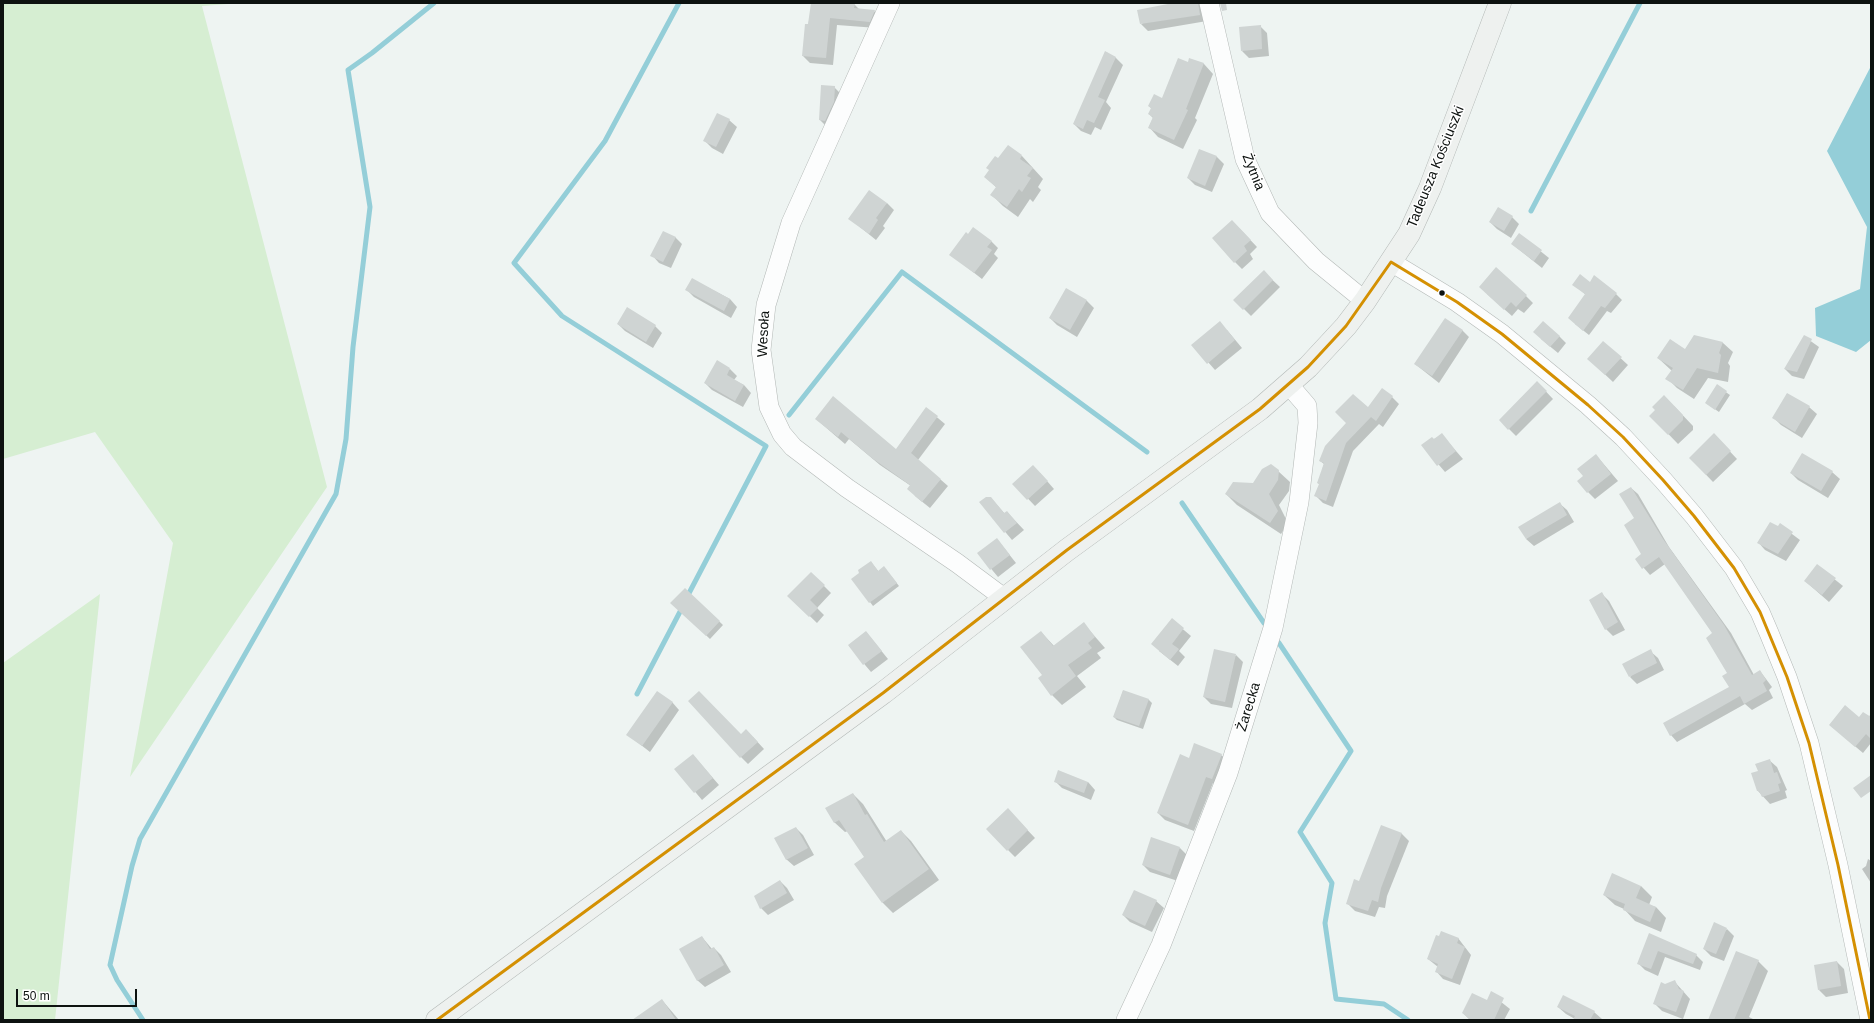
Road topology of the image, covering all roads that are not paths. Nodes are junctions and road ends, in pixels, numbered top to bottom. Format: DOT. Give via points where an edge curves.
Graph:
graph roads {
  1 [pos="890,3"];
  2 [pos="1209,3"];
  3 [pos="1500,3"];
  4 [pos="1391,262"];
  5 [pos="1366,301"];
  6 [pos="1289,385"];
  7 [pos="1004,598"];
  8 [pos="437,1020"];
  9 [pos="1126,1020"];
  10 [pos="1870,1020"];
  1 -- 7 [label="street, Wesoła" via="791,223 766,305 761,350 769,407 782,434 793,447"];
  2 -- 5 [label="street, Żytnia" via="1245,159 1270,213 1316,261"];
  3 -- 4 [label="main road, Tadeusza Kościuszki" via="1430,188 1409,234"];
  4 -- 5 [label="main road, Tadeusza Kościuszki"];
  4 -- 10 [label="street" via="1476,316 1588,405 1623,437 1663,480 1734,568 1769,633 1809,743 1833,842"];
  5 -- 6 [label="main road, Tadeusza Kościuszki" via="1326,348"];
  6 -- 7 [label="main road, Tadeusza Kościuszki"];
  6 -- 9 [label="street, Żarecka" via="1307,406 1308,423 1298,502 1274,628 1225,780 1161,946"];
  7 -- 8 [label="main road, Tadeusza Kościuszki" via="865,707"];
}
